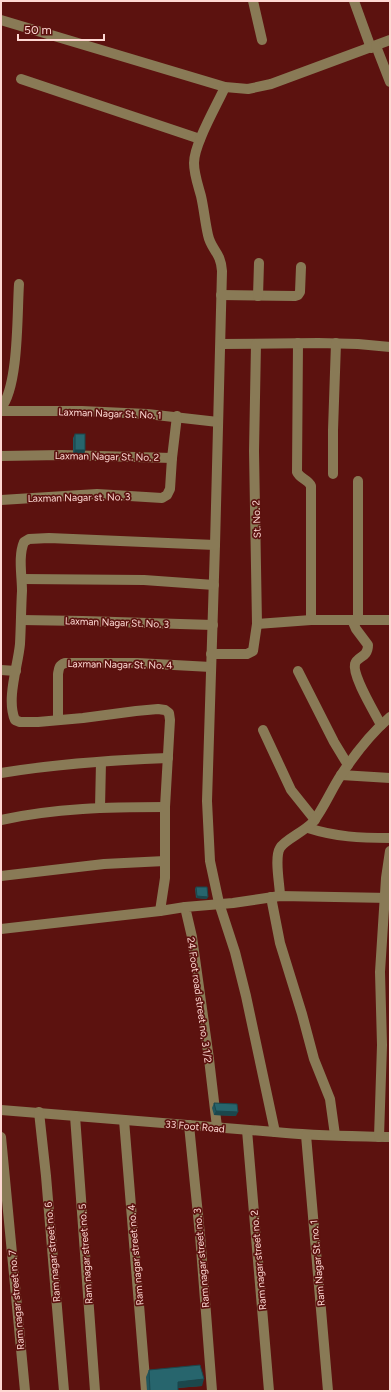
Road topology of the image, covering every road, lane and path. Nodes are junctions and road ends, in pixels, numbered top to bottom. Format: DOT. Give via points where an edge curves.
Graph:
graph roads {
  1 [pos="253,1"];
  2 [pos="354,1"];
  3 [pos="1,20"];
  4 [pos="262,40"];
  5 [pos="390,40"];
  6 [pos="374,47"];
  7 [pos="22,80"];
  8 [pos="390,82"];
  9 [pos="225,87"];
  10 [pos="200,139"];
  11 [pos="258,263"];
  12 [pos="301,267"];
  13 [pos="19,284"];
  14 [pos="222,295"];
  15 [pos="258,296"];
  16 [pos="298,342"];
  17 [pos="336,343"];
  18 [pos="221,344"];
  19 [pos="256,344"];
  20 [pos="390,347"];
  21 [pos="1,408"];
  22 [pos="1,412"];
  23 [pos="177,416"];
  24 [pos="218,422"];
  25 [pos="1,456"];
  26 [pos="172,458"];
  27 [pos="333,474"];
  28 [pos="358,481"];
  29 [pos="1,500"];
  30 [pos="215,545"];
  31 [pos="22,578"];
  32 [pos="214,585"];
  33 [pos="21,620"];
  34 [pos="311,620"];
  35 [pos="355,620"];
  36 [pos="390,620"];
  37 [pos="257,624"];
  38 [pos="213,625"];
  39 [pos="211,654"];
  40 [pos="211,667"];
  41 [pos="1,670"];
  42 [pos="16,671"];
  43 [pos="298,671"];
  44 [pos="390,717"];
  45 [pos="58,720"];
  46 [pos="381,725"];
  47 [pos="263,730"];
  48 [pos="168,758"];
  49 [pos="101,762"];
  50 [pos="348,765"];
  51 [pos="1,773"];
  52 [pos="341,775"];
  53 [pos="390,778"];
  54 [pos="165,807"];
  55 [pos="100,808"];
  56 [pos="1,820"];
  57 [pos="315,820"];
  58 [pos="308,828"];
  59 [pos="390,838"];
  60 [pos="390,851"];
  61 [pos="165,861"];
  62 [pos="1,876"];
  63 [pos="275,897"];
  64 [pos="388,897"];
  65 [pos="219,903"];
  66 [pos="185,907"];
  67 [pos="160,911"];
  68 [pos="1,929"];
  69 [pos="1,1110"];
  70 [pos="39,1112"];
  71 [pos="75,1116"];
  72 [pos="124,1120"];
  73 [pos="189,1125"];
  74 [pos="217,1127"];
  75 [pos="247,1130"];
  76 [pos="275,1132"];
  77 [pos="306,1135"];
  78 [pos="335,1135"];
  79 [pos="1,1137"];
  80 [pos="379,1137"];
  81 [pos="390,1137"];
  82 [pos="25,1391"];
  83 [pos="64,1391"];
  84 [pos="95,1391"];
  85 [pos="146,1391"];
  86 [pos="212,1391"];
  87 [pos="269,1391"];
  88 [pos="328,1391"];
  1 -- 4 [label="street"];
  2 -- 6 [label="street"];
  3 -- 9 [label="street"];
  5 -- 6 [label="street"];
  6 -- 8 [label="street"];
  6 -- 9 [label="street" via="271,84 248,89"];
  7 -- 10 [label="street"];
  9 -- 10 [label="street"];
  10 -- 14 [label="street" via="194,162 195,175 209,241 221,261"];
  11 -- 15 [label="street"];
  12 -- 15 [label="street" via="298,295"];
  13 -- 21 [label="street" via="12,381"];
  14 -- 15 [label="street"];
  14 -- 18 [label="street"];
  16 -- 17 [label="street"];
  16 -- 19 [label="street"];
  16 -- 34 [label="street" via="297,472 298,476 311,486"];
  17 -- 20 [label="street"];
  17 -- 27 [label="street"];
  18 -- 19 [label="street"];
  18 -- 24 [label="street"];
  19 -- 37 [label="street, St. No. 2" via="254,451"];
  22 -- 23 [label="street, Laxman Nagar St. No. 1" via="82,411"];
  23 -- 24 [label="street, Laxman Nagar St. No. 1"];
  23 -- 26 [label="street, Laxman Nagar St. No. 2"];
  24 -- 30 [label="street"];
  25 -- 26 [label="street, Laxman Nagar St. No. 2"];
  26 -- 29 [label="street, Laxman Nagar st. No. 3" via="170,489 162,498 97,494"];
  28 -- 35 [label="street"];
  30 -- 31 [label="street" via="29,539 21,548"];
  30 -- 32 [label="street"];
  31 -- 32 [label="street" via="144,580"];
  31 -- 33 [label="street"];
  32 -- 38 [label="street"];
  33 -- 38 [label="street, Laxman Nagar St. No. 3"];
  33 -- 42 [label="street"];
  34 -- 35 [label="street"];
  34 -- 37 [label="street"];
  35 -- 36 [label="street"];
  35 -- 46 [label="street" via="356,629 366,640 368,651 356,661 355,671"];
  37 -- 39 [label="street, St. No. 2" via="255,646 250,654"];
  38 -- 39 [label="street"];
  39 -- 40 [label="street"];
  40 -- 45 [label="street, Laxman Nagar St. No. 4" via="137,663 61,664 58,674"];
  40 -- 65 [label="street" via="207,801 210,861"];
  41 -- 42 [label="street"];
  42 -- 45 [label="street" via="12,705 15,720"];
  43 -- 50 [label="street"];
  44 -- 46 [label="street"];
  45 -- 48 [label="street" via="165,710 170,720"];
  46 -- 50 [label="street"];
  47 -- 57 [label="street" via="291,790"];
  48 -- 49 [label="street"];
  48 -- 54 [label="street"];
  49 -- 51 [label="street" via="37,767"];
  49 -- 55 [label="street"];
  50 -- 52 [label="street"];
  52 -- 53 [label="street"];
  52 -- 57 [label="street"];
  54 -- 55 [label="street"];
  54 -- 61 [label="street"];
  55 -- 56 [label="street" via="30,814"];
  57 -- 58 [label="street"];
  58 -- 59 [label="street" via="340,837"];
  58 -- 63 [label="street" via="280,848"];
  60 -- 64 [label="street" via="387,871"];
  61 -- 62 [label="street" via="104,864"];
  61 -- 67 [label="street"];
  63 -- 64 [label="street"];
  63 -- 65 [label="street"];
  63 -- 78 [label="street" via="280,943 314,1059 330,1099"];
  64 -- 80 [label="street" via="380,972 382,1045"];
  65 -- 66 [label="street"];
  65 -- 76 [label="street" via="246,996"];
  66 -- 67 [label="street"];
  66 -- 74 [label="street, 24 Foot road street no, 3 1/2" via="192,937"];
  67 -- 68 [label="street"];
  69 -- 70 [label="street, 33 Foot Road"];
  70 -- 71 [label="street, 33 Foot Road"];
  70 -- 83 [label="street, Ram nagar street no. 6"];
  71 -- 72 [label="street, 33 Foot Road"];
  71 -- 84 [label="street, Ram nagar street no. 5"];
  72 -- 73 [label="street, 33 Foot Road"];
  72 -- 85 [label="street, Ram nagar street no. 4"];
  73 -- 74 [label="street, 33 Foot Road"];
  73 -- 86 [label="street, Ram nagar street no. 3"];
  74 -- 75 [label="street, 33 Foot Road"];
  75 -- 76 [label="street, 33 Foot Road"];
  75 -- 87 [label="street, Ram nagar street no. 2"];
  76 -- 77 [label="street, 33 Foot Road"];
  77 -- 78 [label="street, 33 Foot Road"];
  77 -- 88 [label="street, Ram Nagar St. no. 1"];
  78 -- 80 [label="street, 33 Foot Road"];
  79 -- 82 [label="street, Ram nagar street no. 7"];
  80 -- 81 [label="street, 33 Foot Road"];
}
